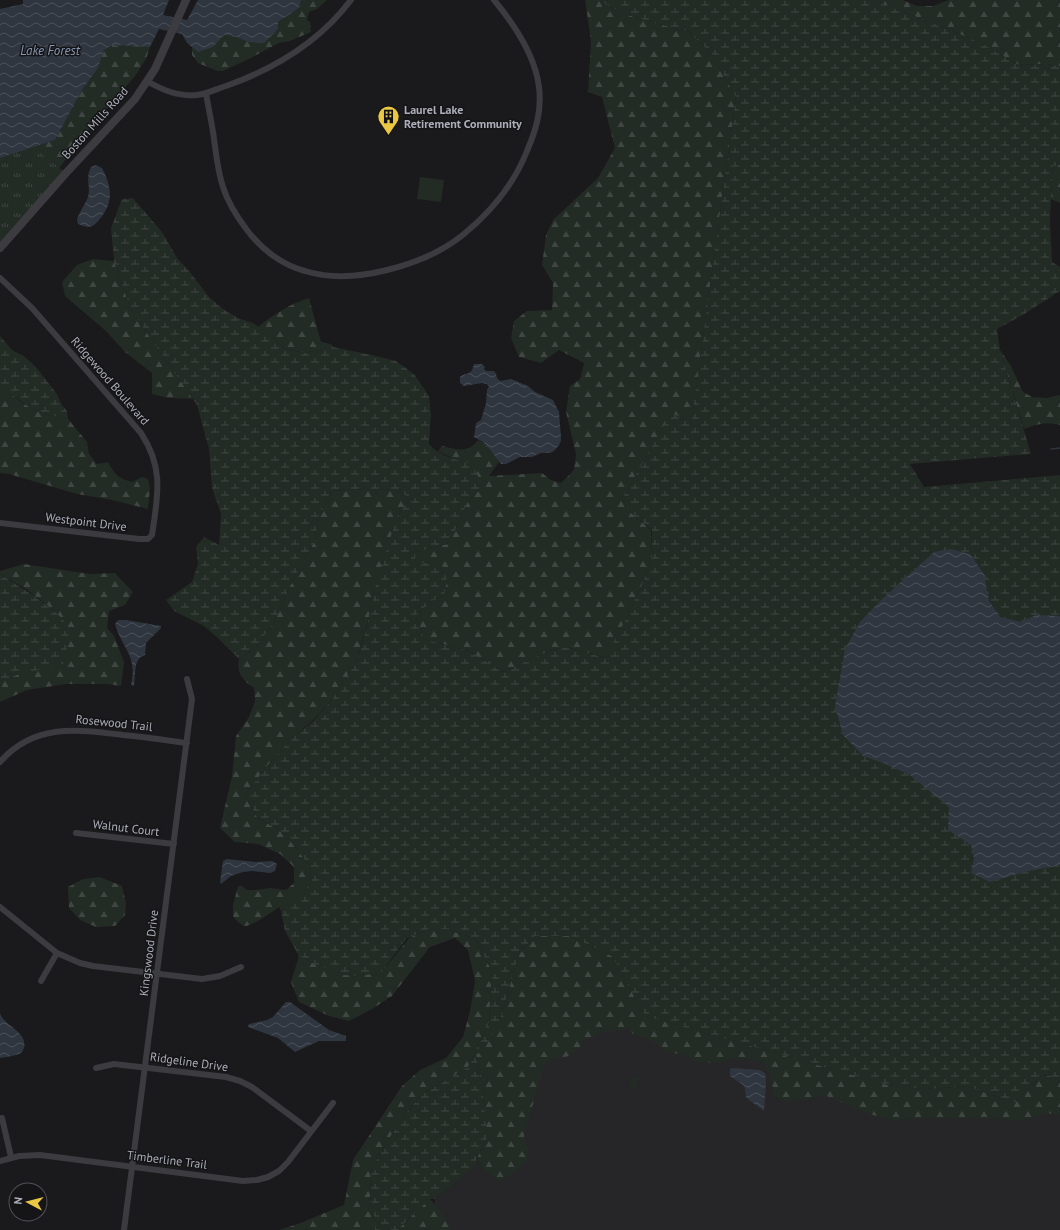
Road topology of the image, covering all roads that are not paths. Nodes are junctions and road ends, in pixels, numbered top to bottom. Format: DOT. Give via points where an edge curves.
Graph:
graph roads {
  1 [pos="186,0"];
  2 [pos="351,0"];
  3 [pos="494,0"];
  4 [pos="147,81"];
  5 [pos="206,93"];
  6 [pos="0,248"];
  7 [pos="0,278"];
  8 [pos="154,520"];
  9 [pos="0,523"];
  10 [pos="187,680"];
  11 [pos="187,743"];
  12 [pos="0,762"];
  13 [pos="76,833"];
  14 [pos="174,844"];
  15 [pos="0,907"];
  16 [pos="57,953"];
  17 [pos="241,967"];
  18 [pos="157,974"];
  19 [pos="41,980"];
  20 [pos="145,1067"];
  21 [pos="96,1068"];
  22 [pos="333,1103"];
  23 [pos="2,1118"];
  24 [pos="311,1131"];
  25 [pos="11,1157"];
  26 [pos="0,1161"];
  27 [pos="132,1167"];
  28 [pos="124,1230"];
  1 -- 4 [label="street, Boston Mills Road" via="155,69"];
  2 -- 5 [label="street" via="323,30 284,59 249,77"];
  3 -- 5 [label="street" via="526,47 537,77 539,111 532,140 514,178 490,210 454,241 407,264 372,273 326,275 306,272 279,260 265,250 244,226 224,192 215,158"];
  4 -- 5 [label="street" via="171,92 195,95"];
  4 -- 6 [label="street, Boston Mills Road" via="120,116"];
  7 -- 8 [label="street, Ridgewood Boulevard" via="32,308 146,440 154,456 157,470"];
  8 -- 9 [label="street, Westpoint Drive" via="151,538 145,540"];
  10 -- 11 [label="street, Kingswood Drive" via="192,699"];
  11 -- 12 [label="street, Rosewood Trail" via="94,731 63,730 45,733 25,741 11,750"];
  11 -- 14 [label="street, Kingswood Drive"];
  13 -- 14 [label="street, Walnut Court"];
  14 -- 18 [label="street, Kingswood Drive"];
  15 -- 16 [label="street"];
  16 -- 18 [label="street" via="92,966"];
  16 -- 19 [label="street"];
  17 -- 18 [label="street" via="220,976 202,979"];
  18 -- 20 [label="street, Kingswood Drive"];
  20 -- 21 [label="street, Ridgeline Drive" via="114,1064"];
  20 -- 24 [label="street, Ridgeline Drive" via="240,1081 252,1087"];
  20 -- 27 [label="street, Kingswood Drive"];
  22 -- 24 [label="street, Timberline Trail"];
  23 -- 25 [label="street"];
  24 -- 27 [label="street, Timberline Trail" via="279,1171 257,1180 242,1181"];
  25 -- 26 [label="street, Timberline Trail"];
  25 -- 27 [label="street, Timberline Trail" via="40,1155"];
  27 -- 28 [label="street, Kingswood Drive"];
}
